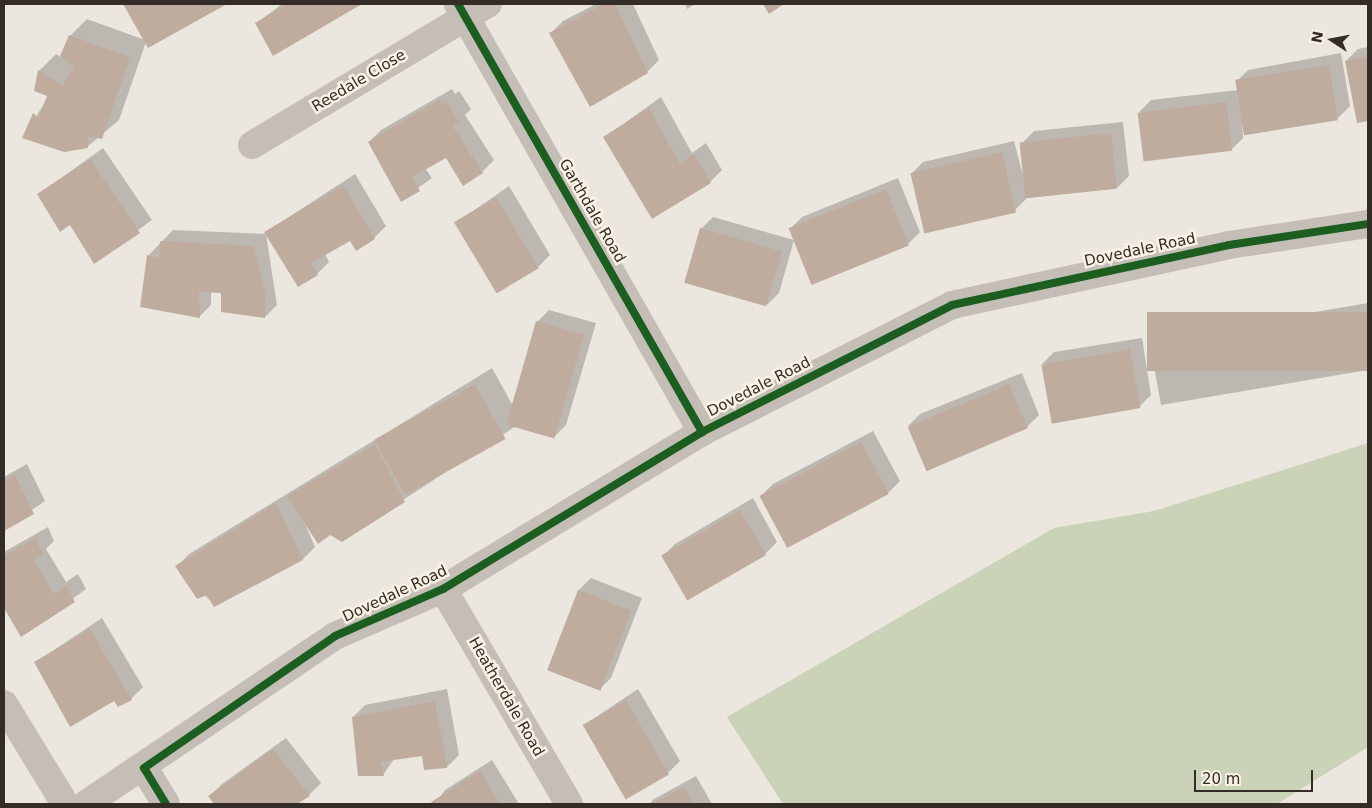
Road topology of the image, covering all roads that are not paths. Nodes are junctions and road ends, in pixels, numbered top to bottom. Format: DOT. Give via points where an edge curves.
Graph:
graph roads {
  1 [pos="488,4"];
  2 [pos="462,11"];
  3 [pos="252,145"];
  4 [pos="1368,224"];
  5 [pos="702,432"];
  6 [pos="443,589"];
  7 [pos="4,704"];
  8 [pos="144,768"];
  9 [pos="65,804"];
  10 [pos="86,804"];
  11 [pos="166,804"];
  12 [pos="569,804"];
  1 -- 2 [label="street, Reedale Close"];
  2 -- 3 [label="street, Reedale Close"];
  2 -- 5 [label="street, Garthdale Road"];
  4 -- 5 [label="street, Dovedale Road" via="1229,245 952,305"];
  5 -- 6 [label="street, Dovedale Road"];
  6 -- 8 [label="street, Dovedale Road" via="335,636"];
  6 -- 12 [label="street, Heatherdale Road"];
  7 -- 9 [label="street"];
  8 -- 10 [label="street, Dovedale Road"];
  8 -- 11 [label="street"];
}
